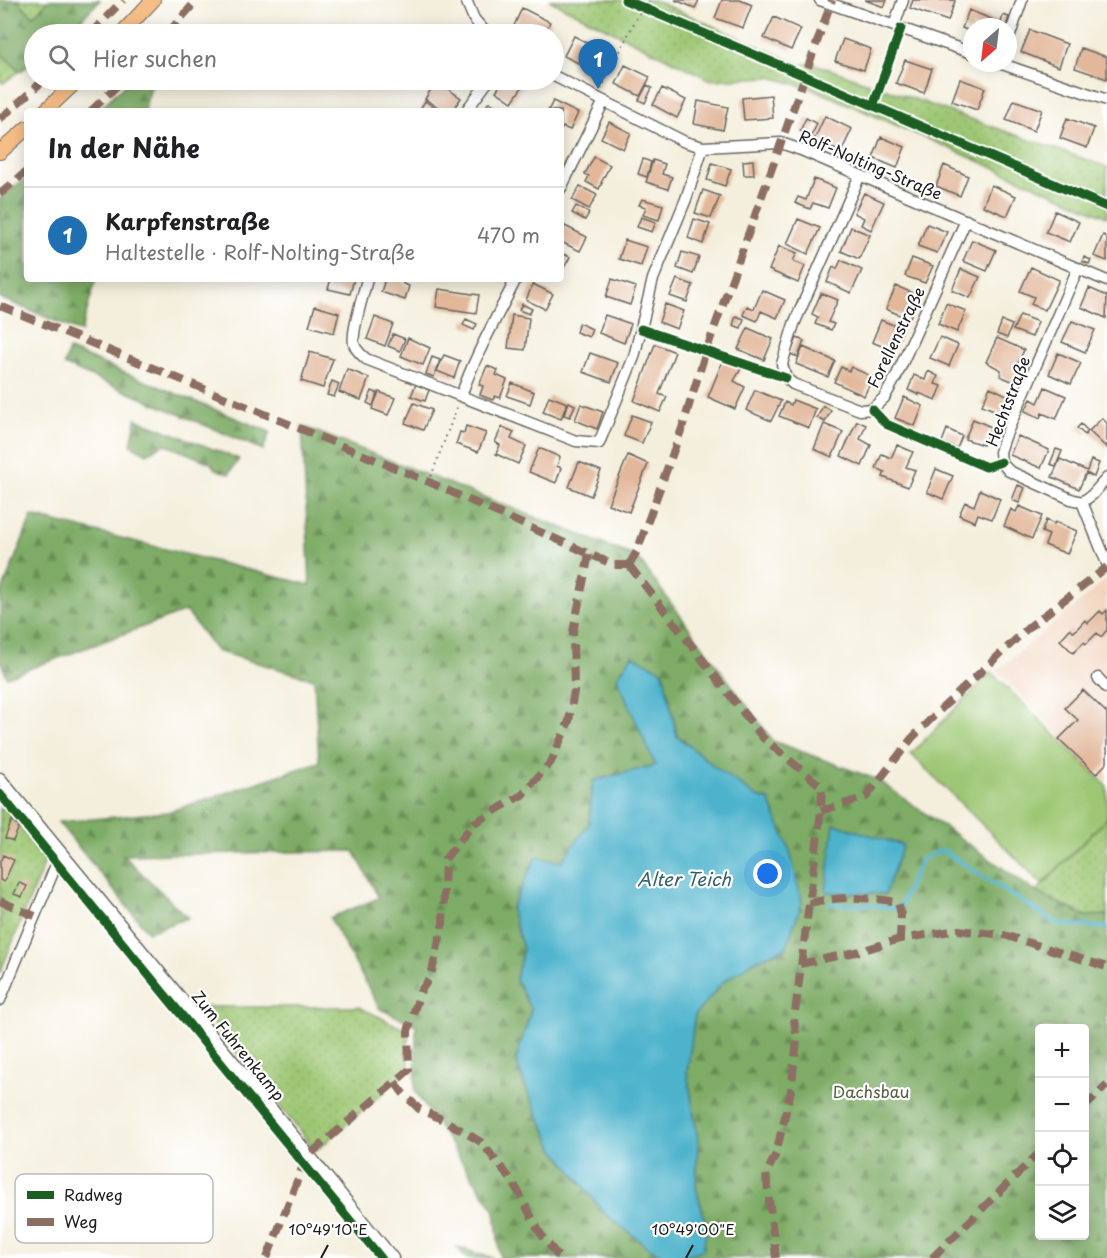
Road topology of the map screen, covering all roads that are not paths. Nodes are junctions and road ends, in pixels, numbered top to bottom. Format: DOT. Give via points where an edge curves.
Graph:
graph roads {
  1 [pos="153,0"];
  2 [pos="466,0"];
  3 [pos="820,0"];
  4 [pos="903,0"];
  5 [pos="1022,0"];
  6 [pos="1016,18"];
  7 [pos="130,24"];
  8 [pos="478,24"];
  9 [pos="894,26"];
  10 [pos="963,50"];
  11 [pos="1017,69"];
  12 [pos="564,81"];
  13 [pos="67,90"];
  14 [pos="482,90"];
  15 [pos="601,99"];
  16 [pos="1107,100"];
  17 [pos="48,108"];
  18 [pos="468,108"];
  19 [pos="24,131"];
  20 [pos="703,147"];
  21 [pos="0,152"];
  22 [pos="860,175"];
  23 [pos="564,181"];
  24 [pos="966,220"];
  25 [pos="1078,268"];
  26 [pos="1107,281"];
  27 [pos="367,282"];
  28 [pos="514,282"];
  29 [pos="461,396"];
  30 [pos="1107,478"];
  31 [pos="1082,502"];
  32 [pos="1107,562"];
  33 [pos="1098,678"];
  34 [pos="1107,688"];
  35 [pos="0,778"];
  36 [pos="61,853"];
  37 [pos="0,1000"];
  38 [pos="393,1258"];
  1 -- 7 [label="main road"];
  2 -- 8 [label="street"];
  3 -- 9 [label="street"];
  4 -- 9 [label="street"];
  5 -- 6 [label="street"];
  9 -- 10 [label="street"];
  11 -- 16 [label="street"];
  12 -- 15 [label="street, Rolf-Nolting-Straße"];
  13 -- 17 [label="main road"];
  14 -- 18 [label="street"];
  15 -- 20 [label="street, Rolf-Nolting-Straße" via="685,142"];
  15 -- 23 [label="street"];
  19 -- 21 [label="main road"];
  20 -- 22 [label="street, Rolf-Nolting-Straße" via="782,143"];
  20 -- 29 [label="street" via="653,279 634,357 599,443 576,441"];
  22 -- 24 [label="street, Rolf-Nolting-Straße"];
  22 -- 24 [label="street, Forellenstraße" via="794,324 782,364 786,378 793,384 860,410 872,409 884,398"];
  24 -- 25 [label="street, Rolf-Nolting-Straße"];
  25 -- 26 [label="street, Rolf-Nolting-Straße"];
  25 -- 31 [label="street, Hechtstraße" via="1000,452 1001,462 1009,471"];
  27 -- 29 [label="street" via="354,330 357,350 366,359"];
  28 -- 29 [label="street"];
  30 -- 31 [label="street"];
  31 -- 32 [label="street"];
  33 -- 34 [label="street"];
  35 -- 36 [label="street, Zum Fuhrenkamp"];
  36 -- 37 [label="street"];
  36 -- 38 [label="street, Zum Fuhrenkamp"];
}
